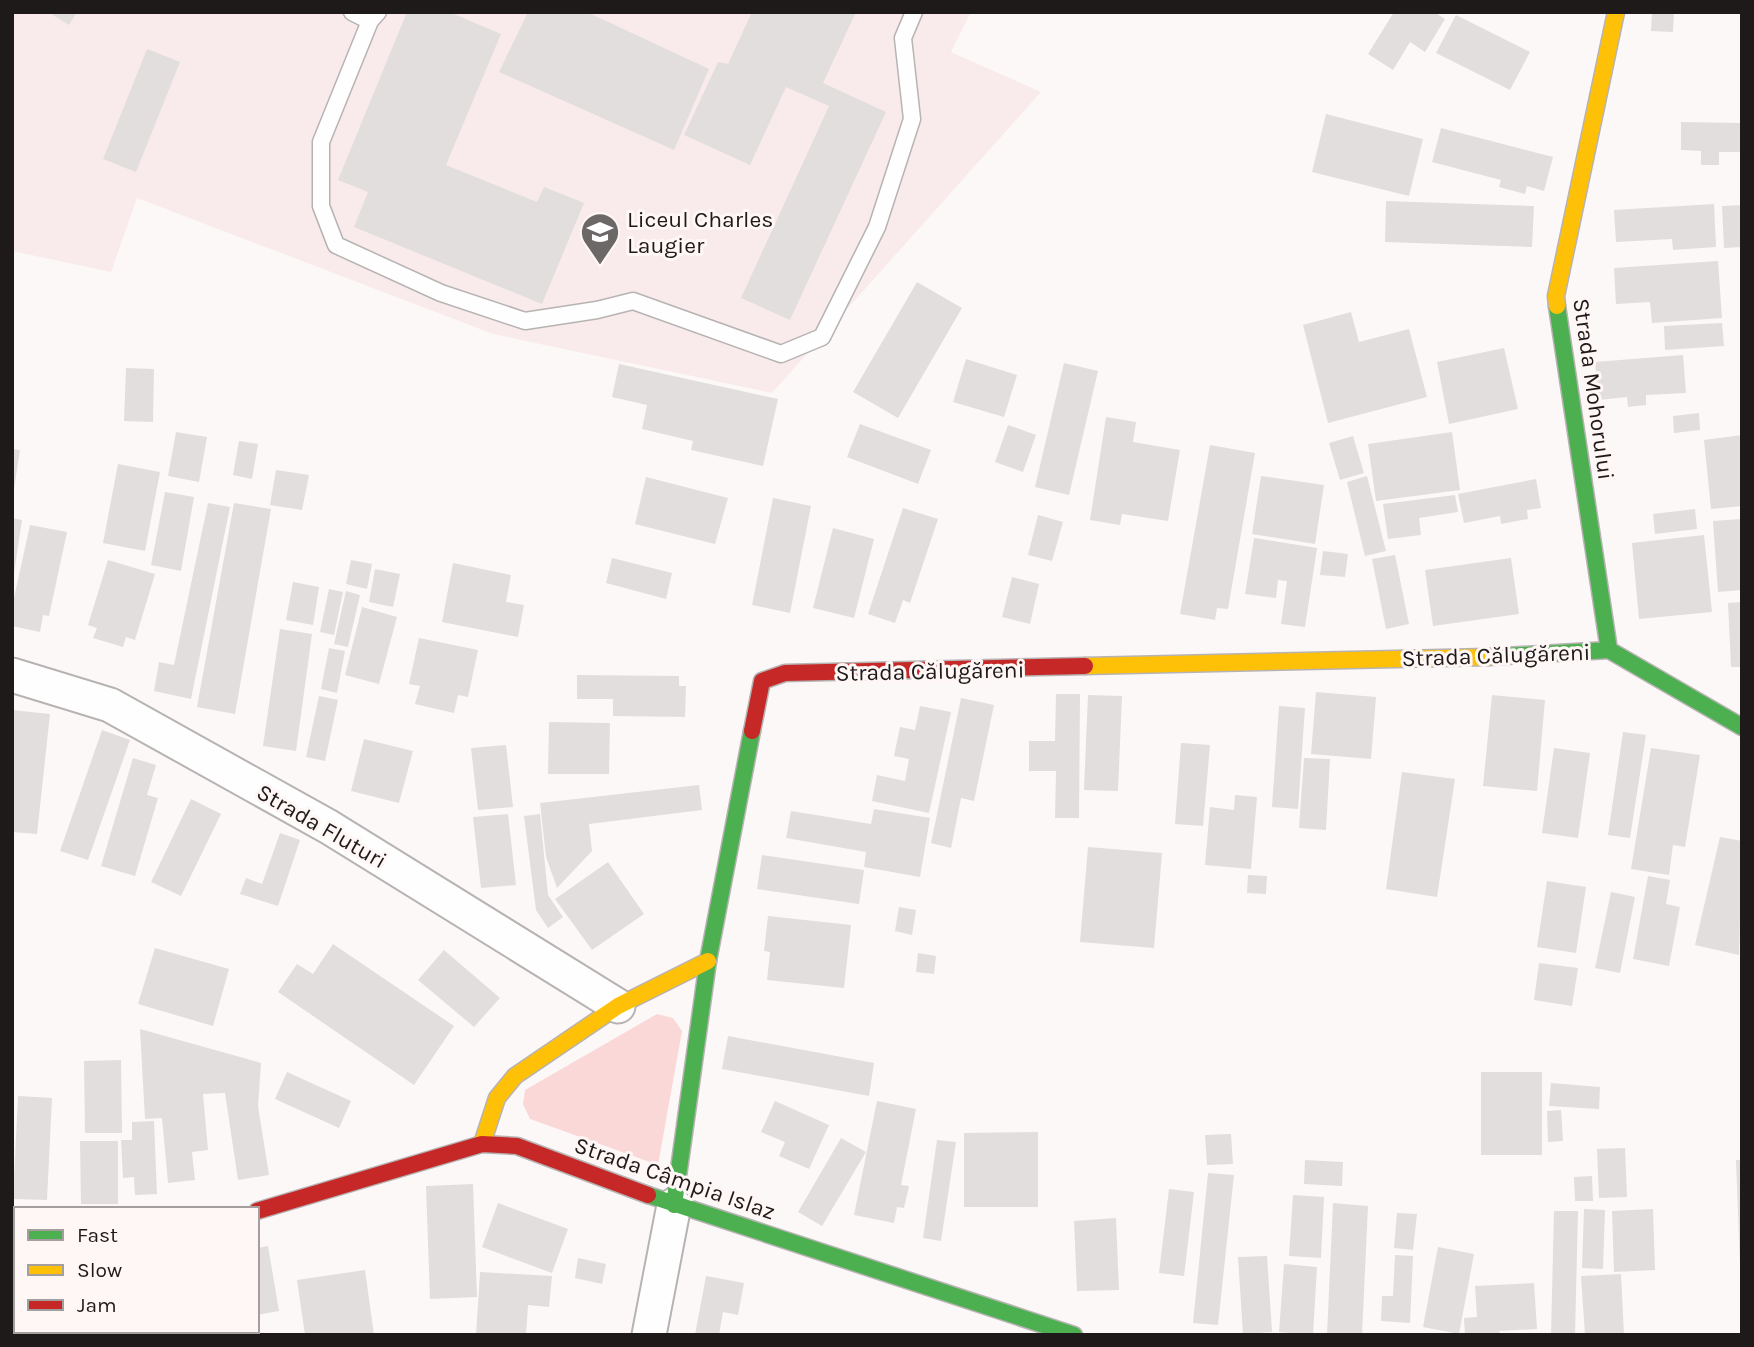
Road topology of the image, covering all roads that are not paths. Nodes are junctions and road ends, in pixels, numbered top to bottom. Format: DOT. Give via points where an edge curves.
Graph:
graph roads {
  1 [pos="352,12"];
  2 [pos="914,12"];
  3 [pos="1616,12"];
  4 [pos="374,17"];
  5 [pos="1609,650"];
  6 [pos="12,675"];
  7 [pos="1742,727"];
  8 [pos="708,961"];
  9 [pos="618,1006"];
  10 [pos="482,1144"];
  11 [pos="674,1205"];
  12 [pos="259,1210"];
  13 [pos="649,1335"];
  14 [pos="1074,1335"];
  1 -- 4 [label="lane"];
  2 -- 4 [label="lane" via="903,38 912,119 877,227 822,337 781,354 634,301 525,321 441,293 335,245 321,206 321,142"];
  3 -- 5 [label="street, Strada Mohorului" via="1556,296"];
  5 -- 7 [label="street, Strada Călugăreni"];
  5 -- 8 [label="street, Strada Călugăreni" via="1489,657 785,673 762,681"];
  6 -- 9 [label="street, Strada Fluturi" via="110,705 329,827"];
  8 -- 9 [label="street"];
  8 -- 11 [label="street, Strada Călugăreni"];
  9 -- 10 [label="street" via="515,1076 497,1098"];
  10 -- 11 [label="street, Strada Câmpia Islaz" via="517,1146"];
  10 -- 12 [label="street, Strada Câmpia Islaz"];
  11 -- 13 [label="street, Strada Călugăreni"];
  11 -- 14 [label="street, Strada Câmpia Islaz"];
}
